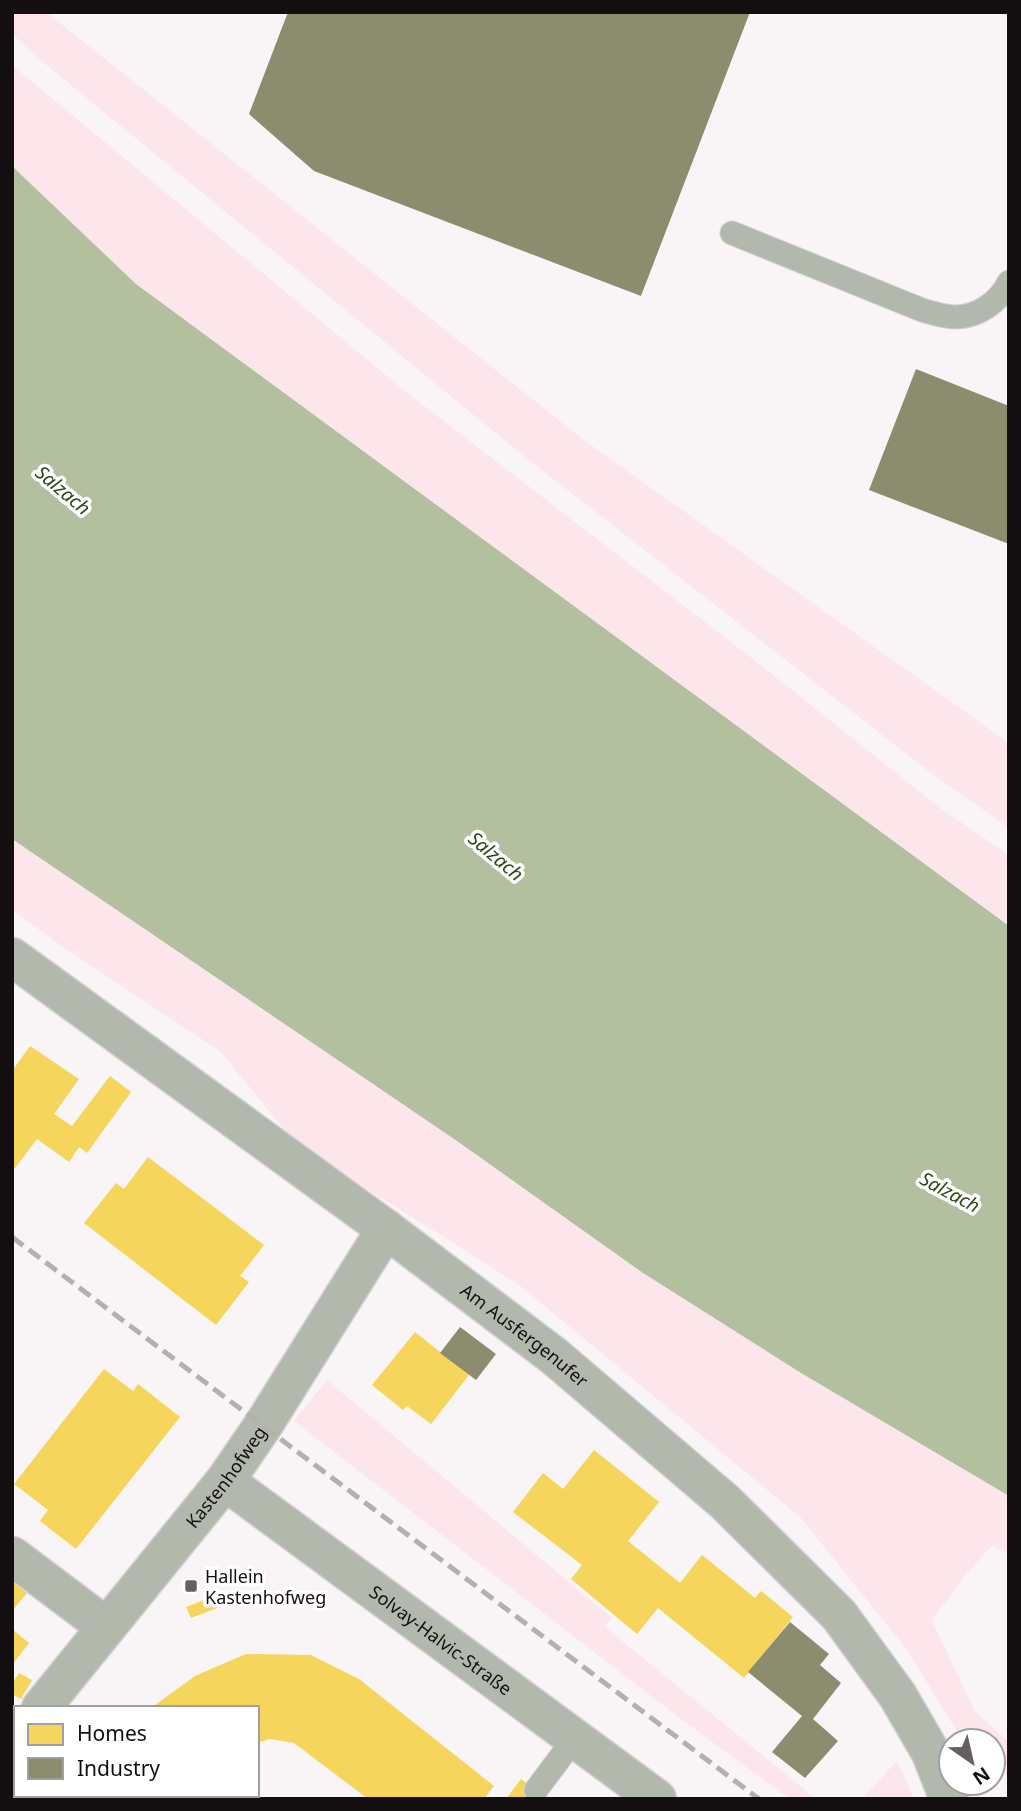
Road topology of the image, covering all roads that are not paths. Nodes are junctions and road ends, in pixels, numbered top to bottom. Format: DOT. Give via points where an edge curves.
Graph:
graph roads {
  1 [pos="732,233"];
  2 [pos="1009,282"];
  3 [pos="12,957"];
  4 [pos="386,1229"];
  5 [pos="225,1481"];
  6 [pos="12,1556"];
  7 [pos="105,1626"];
  8 [pos="43,1706"];
  9 [pos="575,1738"];
  10 [pos="536,1790"];
  11 [pos="657,1799"];
  12 [pos="949,1799"];
  1 -- 2 [label="lane" via="922,310 955,317 980,312 1002,295"];
  3 -- 4 [label="street, Am Ausfergenufer"];
  4 -- 5 [label="street, Kastenhofweg"];
  4 -- 12 [label="street, Am Ausfergenufer" via="554,1356 725,1502 839,1615 898,1696 931,1753"];
  5 -- 7 [label="street, Kastenhofweg"];
  5 -- 9 [label="street, Solvay-Halvic-Straße"];
  6 -- 7 [label="street"];
  7 -- 8 [label="street, Kastenhofweg"];
  9 -- 10 [label="lane"];
  9 -- 11 [label="street, Solvay-Halvic-Straße"];
}
